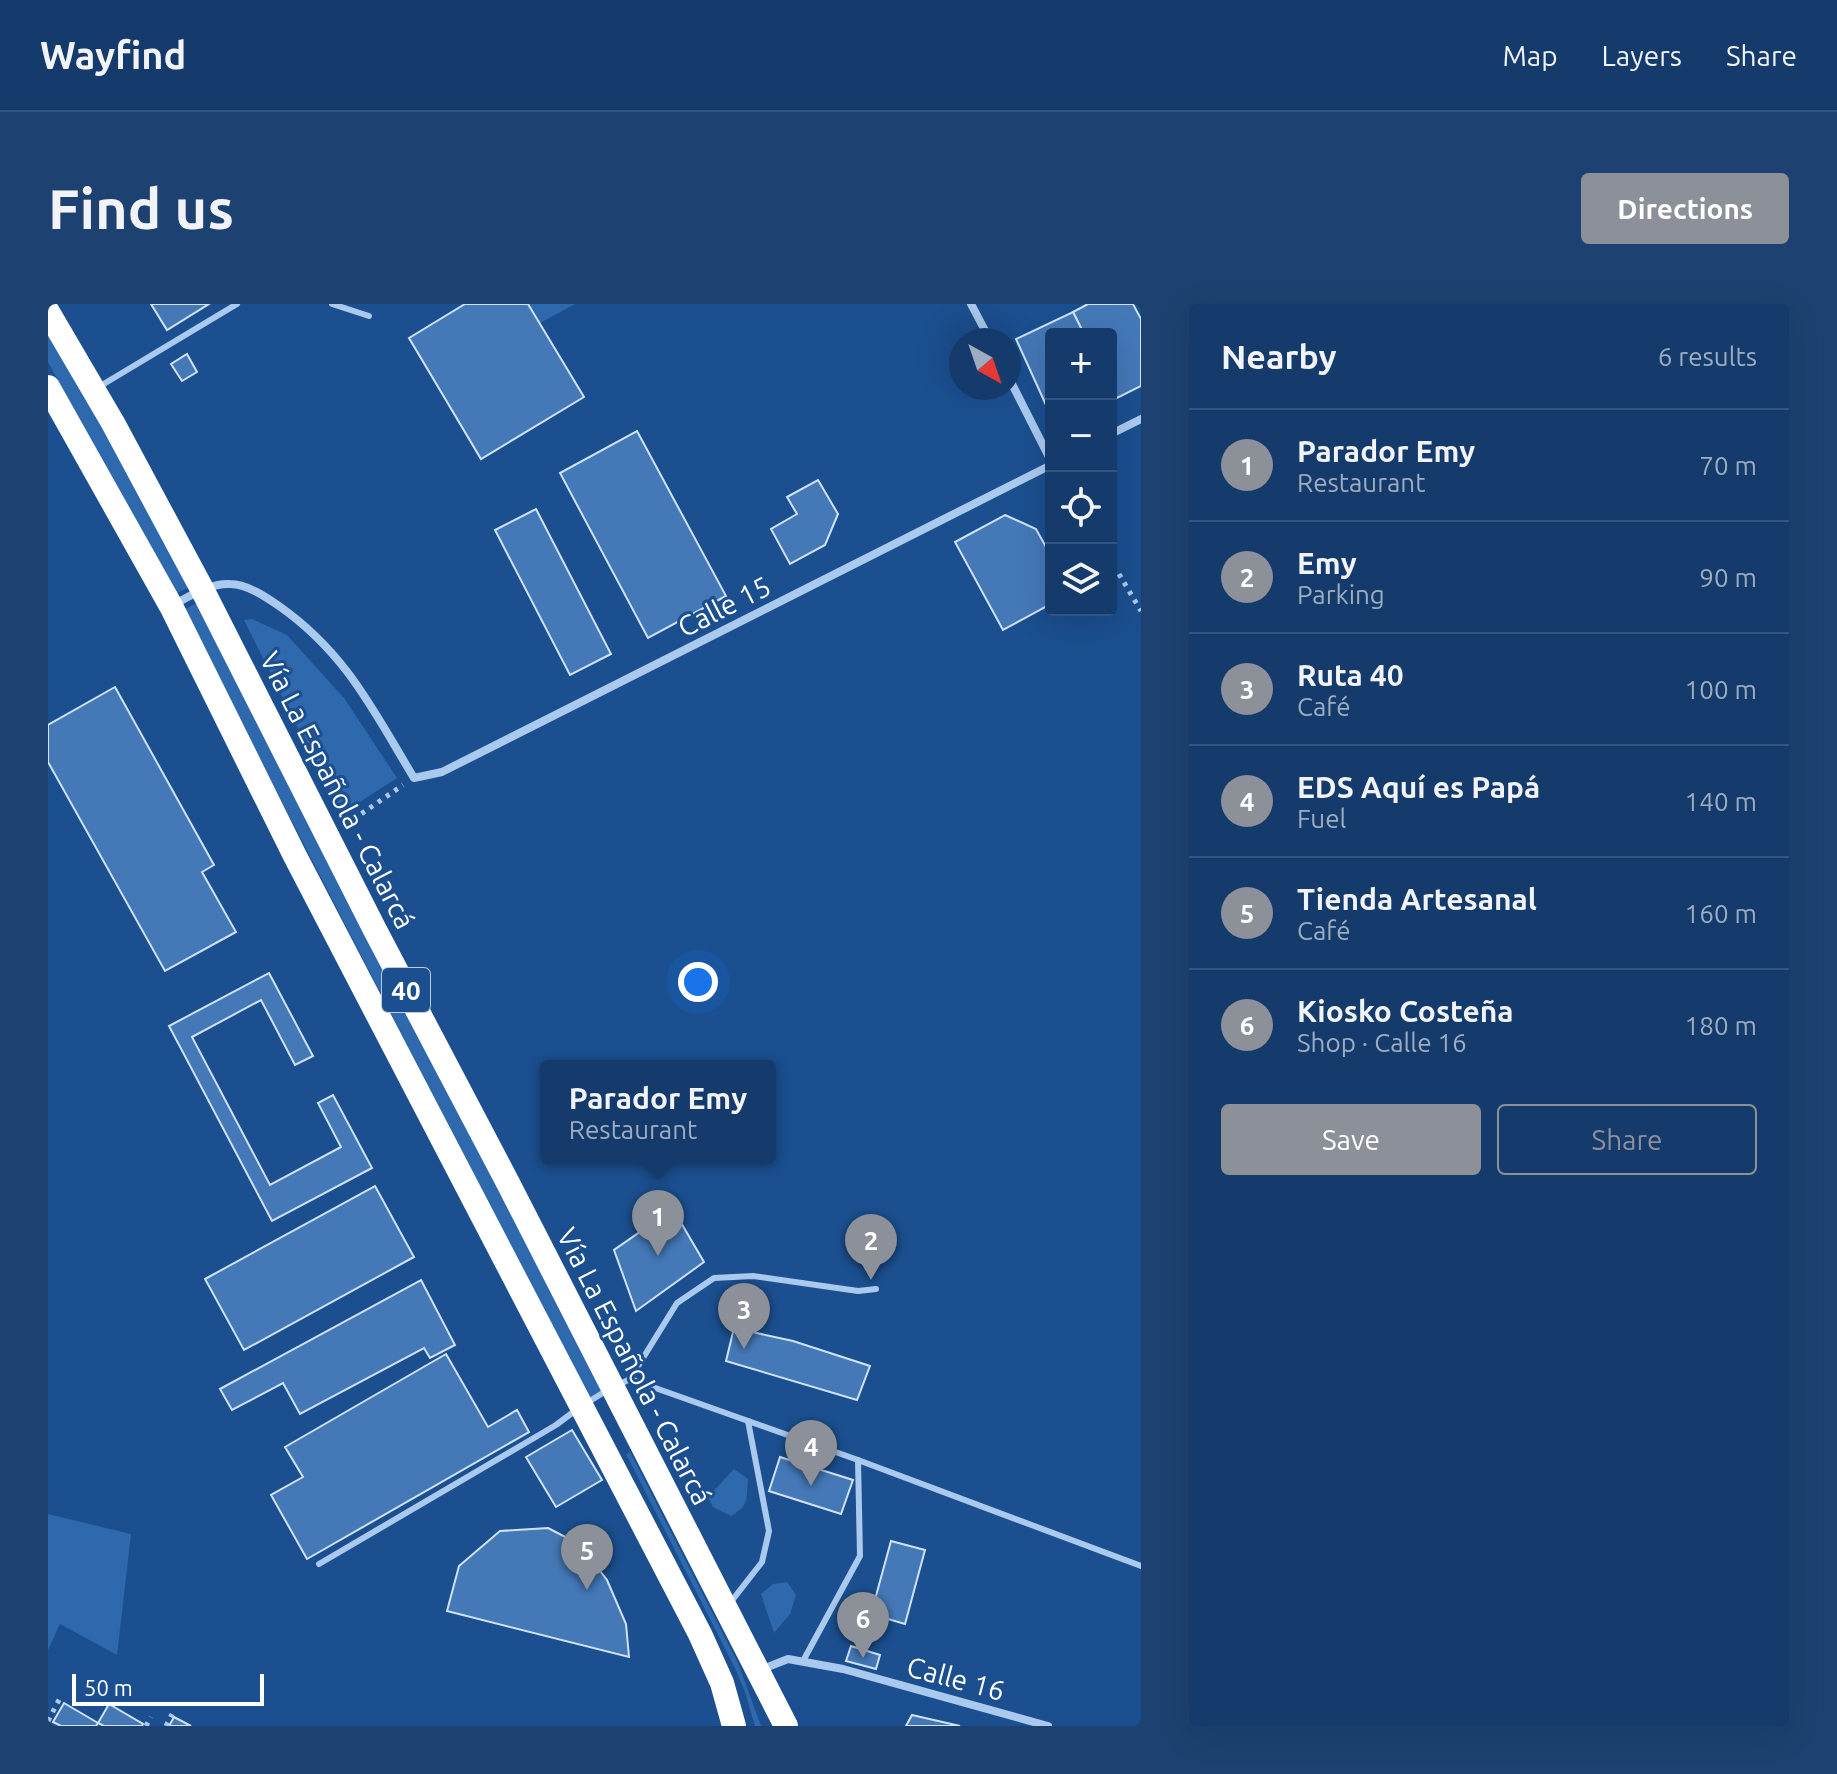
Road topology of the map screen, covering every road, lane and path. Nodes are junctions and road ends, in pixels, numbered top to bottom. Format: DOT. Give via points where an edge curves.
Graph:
graph roads {
  1 [pos="237,304"];
  2 [pos="332,304"];
  3 [pos="971,304"];
  4 [pos="48,312"];
  5 [pos="369,316"];
  6 [pos="984,328"];
  7 [pos="48,387"];
  8 [pos="94,390"];
  9 [pos="1020,400"];
  10 [pos="1141,419"];
  11 [pos="1117,431"];
  12 [pos="1045,451"];
  13 [pos="1045,466"];
  14 [pos="1117,570"];
  15 [pos="202,589"];
  16 [pos="171,606"];
  17 [pos="1141,611"];
  18 [pos="414,778"];
  19 [pos="328,837"];
  20 [pos="876,1289"];
  21 [pos="621,1383"];
  22 [pos="582,1406"];
  23 [pos="748,1421"];
  24 [pos="858,1460"];
  25 [pos="319,1564"];
  26 [pos="1141,1566"];
  27 [pos="726,1608"];
  28 [pos="803,1661"];
  29 [pos="759,1670"];
  30 [pos="60,1698"];
  31 [pos="172,1714"];
  32 [pos="151,1717"];
  33 [pos="48,1721"];
  34 [pos="146,1726"];
  35 [pos="166,1726"];
  36 [pos="734,1726"];
  37 [pos="786,1726"];
  38 [pos="1048,1726"];
  1 -- 8 [label="lane"];
  2 -- 5 [label="lane"];
  3 -- 6 [label="street"];
  4 -- 8 [label="highway, Vía La Española - Calarcá / 40"];
  7 -- 16 [label="highway, 40"];
  8 -- 15 [label="highway, Vía La Española - Calarcá / 40"];
  9 -- 12 [label="street"];
  10 -- 11 [label="street"];
  13 -- 18 [label="street, Calle 15" via="442,772"];
  14 -- 17 [label="path"];
  15 -- 16 [label="street"];
  15 -- 18 [label="street" via="231,583 263,595 302,622 346,668"];
  15 -- 19 [label="highway, Vía La Española - Calarcá / 40"];
  16 -- 22 [label="highway, 40"];
  18 -- 19 [label="path"];
  19 -- 21 [label="highway, Vía La Española - Calarcá / 40"];
  20 -- 21 [label="lane" via="753,1276 714,1278 677,1303"];
  21 -- 22 [label="lane"];
  21 -- 23 [label="lane"];
  21 -- 27 [label="highway, Vía La Española - Calarcá / 40"];
  22 -- 25 [label="lane"];
  22 -- 36 [label="highway, 40" via="700,1634"];
  23 -- 24 [label="lane"];
  23 -- 27 [label="lane" via="769,1531 762,1562"];
  24 -- 26 [label="lane"];
  24 -- 28 [label="lane" via="860,1556"];
  27 -- 29 [label="highway, Vía La Española - Calarcá / 40"];
  28 -- 29 [label="street, Calle 16" via="788,1659"];
  28 -- 38 [label="street, Calle 16"];
  29 -- 37 [label="highway, Vía La Española - Calarcá / 40"];
  30 -- 33 [label="path"];
  31 -- 35 [label="path"];
  32 -- 34 [label="path"];
}
